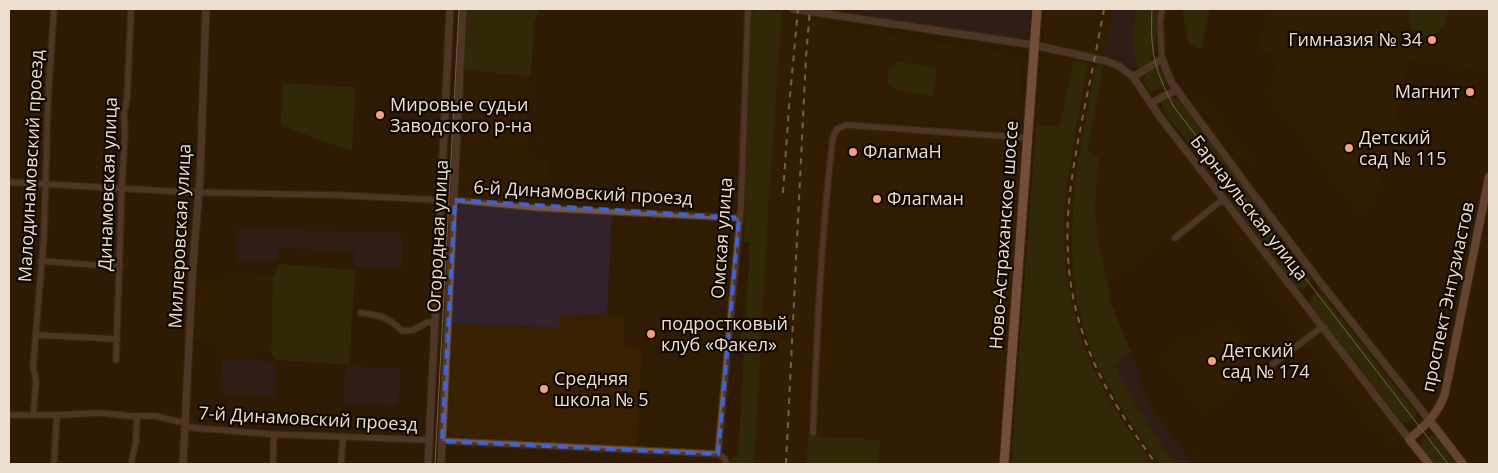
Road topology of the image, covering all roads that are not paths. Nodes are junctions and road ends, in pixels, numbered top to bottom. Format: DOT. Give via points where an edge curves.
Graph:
graph roads {
  1 [pos="54,9"];
  2 [pos="131,9"];
  3 [pos="206,9"];
  4 [pos="450,9"];
  5 [pos="463,9"];
  6 [pos="748,9"];
  7 [pos="793,9"];
  8 [pos="1037,9"];
  9 [pos="1162,9"];
  10 [pos="1034,45"];
  11 [pos="1162,59"];
  12 [pos="1133,77"];
  13 [pos="1176,90"];
  14 [pos="1152,103"];
  15 [pos="1028,138"];
  16 [pos="1489,178"];
  17 [pos="9,182"];
  18 [pos="44,185"];
  19 [pos="122,188"];
  20 [pos="198,192"];
  21 [pos="1223,199"];
  22 [pos="440,200"];
  23 [pos="455,200"];
  24 [pos="739,218"];
  25 [pos="1175,238"];
  26 [pos="40,261"];
  27 [pos="120,267"];
  28 [pos="361,313"];
  29 [pos="434,323"];
  30 [pos="1322,327"];
  31 [pos="37,335"];
  32 [pos="116,340"];
  33 [pos="116,360"];
  34 [pos="1273,364"];
  35 [pos="9,415"];
  36 [pos="33,415"];
  37 [pos="57,415"];
  38 [pos="137,416"];
  39 [pos="1430,421"];
  40 [pos="185,425"];
  41 [pos="813,433"];
  42 [pos="274,434"];
  43 [pos="343,436"];
  44 [pos="1409,439"];
  45 [pos="429,440"];
  46 [pos="442,441"];
  47 [pos="718,454"];
  48 [pos="54,464"];
  49 [pos="131,464"];
  50 [pos="183,464"];
  51 [pos="273,464"];
  52 [pos="341,464"];
  53 [pos="428,464"];
  54 [pos="441,464"];
  55 [pos="727,464"];
  56 [pos="1004,464"];
  57 [pos="1428,464"];
  58 [pos="1463,464"];
  1 -- 18 [label="street, Малодинамовский проезд"];
  2 -- 19 [label="street, Динамовская улица"];
  3 -- 20 [label="street, Миллеровская улица"];
  4 -- 22 [label="street, Огородная улица"];
  5 -- 23 [label="street, Огородная улица"];
  6 -- 24 [label="street, Омская улица"];
  7 -- 10 [label="street, Барнаульская улица"];
  8 -- 10 [label="main road, Ново-Астраханское шоссе"];
  9 -- 11 [label="street, Барнаульская улица"];
  10 -- 12 [label="street, Барнаульская улица" via="1106,61"];
  10 -- 15 [label="main road, Ново-Астраханское шоссе"];
  11 -- 12 [label="street"];
  11 -- 13 [label="street, Барнаульская улица"];
  12 -- 14 [label="street, Барнаульская улица"];
  13 -- 14 [label="street"];
  13 -- 39 [label="street, Барнаульская улица" via="1320,282"];
  14 -- 21 [label="street, Барнаульская улица"];
  15 -- 41 [label="street" via="846,125 837,130 833,137 825,199"];
  15 -- 56 [label="main road, Ново-Астраханское шоссе"];
  16 -- 39 [label="main road, проспект Энтузиастов" via="1445,393"];
  17 -- 18 [label="street"];
  18 -- 19 [label="street"];
  18 -- 26 [label="street, Малодинамовский проезд" via="44,236"];
  19 -- 20 [label="street"];
  19 -- 27 [label="street, Динамовская улица"];
  20 -- 22 [label="street"];
  20 -- 40 [label="street, Миллеровская улица"];
  21 -- 25 [label="street"];
  21 -- 30 [label="street, Барнаульская улица"];
  22 -- 29 [label="street, Огородная улица"];
  23 -- 24 [label="street, 6-й Динамовский проезд" via="540,208"];
  23 -- 46 [label="street, Огородная улица"];
  24 -- 47 [label="street, Омская улица"];
  26 -- 27 [label="street"];
  26 -- 31 [label="street, Малодинамовский проезд"];
  27 -- 32 [label="street, Динамовская улица"];
  28 -- 29 [label="street" via="378,314 402,331"];
  29 -- 45 [label="street, Огородная улица"];
  30 -- 34 [label="street"];
  30 -- 44 [label="street, Барнаульская улица"];
  31 -- 32 [label="street"];
  31 -- 36 [label="street, Малодинамовский проезд"];
  32 -- 33 [label="street, Динамовская улица"];
  35 -- 36 [label="street, 7-й Динамовский проезд"];
  36 -- 37 [label="street, 7-й Динамовский проезд"];
  37 -- 38 [label="street, 7-й Динамовский проезд" via="101,412"];
  37 -- 48 [label="street"];
  38 -- 40 [label="street, 7-й Динамовский проезд" via="155,416"];
  38 -- 49 [label="street"];
  39 -- 44 [label="main road, проспект Энтузиастов"];
  39 -- 58 [label="main road"];
  40 -- 42 [label="street, 7-й Динамовский проезд"];
  40 -- 50 [label="street, Миллеровская улица"];
  42 -- 43 [label="street, 7-й Динамовский проезд"];
  42 -- 51 [label="street"];
  43 -- 45 [label="street, 7-й Динамовский проезд"];
  43 -- 52 [label="street"];
  44 -- 57 [label="main road"];
  45 -- 53 [label="street, Огородная улица"];
  46 -- 47 [label="street"];
  46 -- 54 [label="street, Огородная улица"];
  47 -- 55 [label="street"];
}
